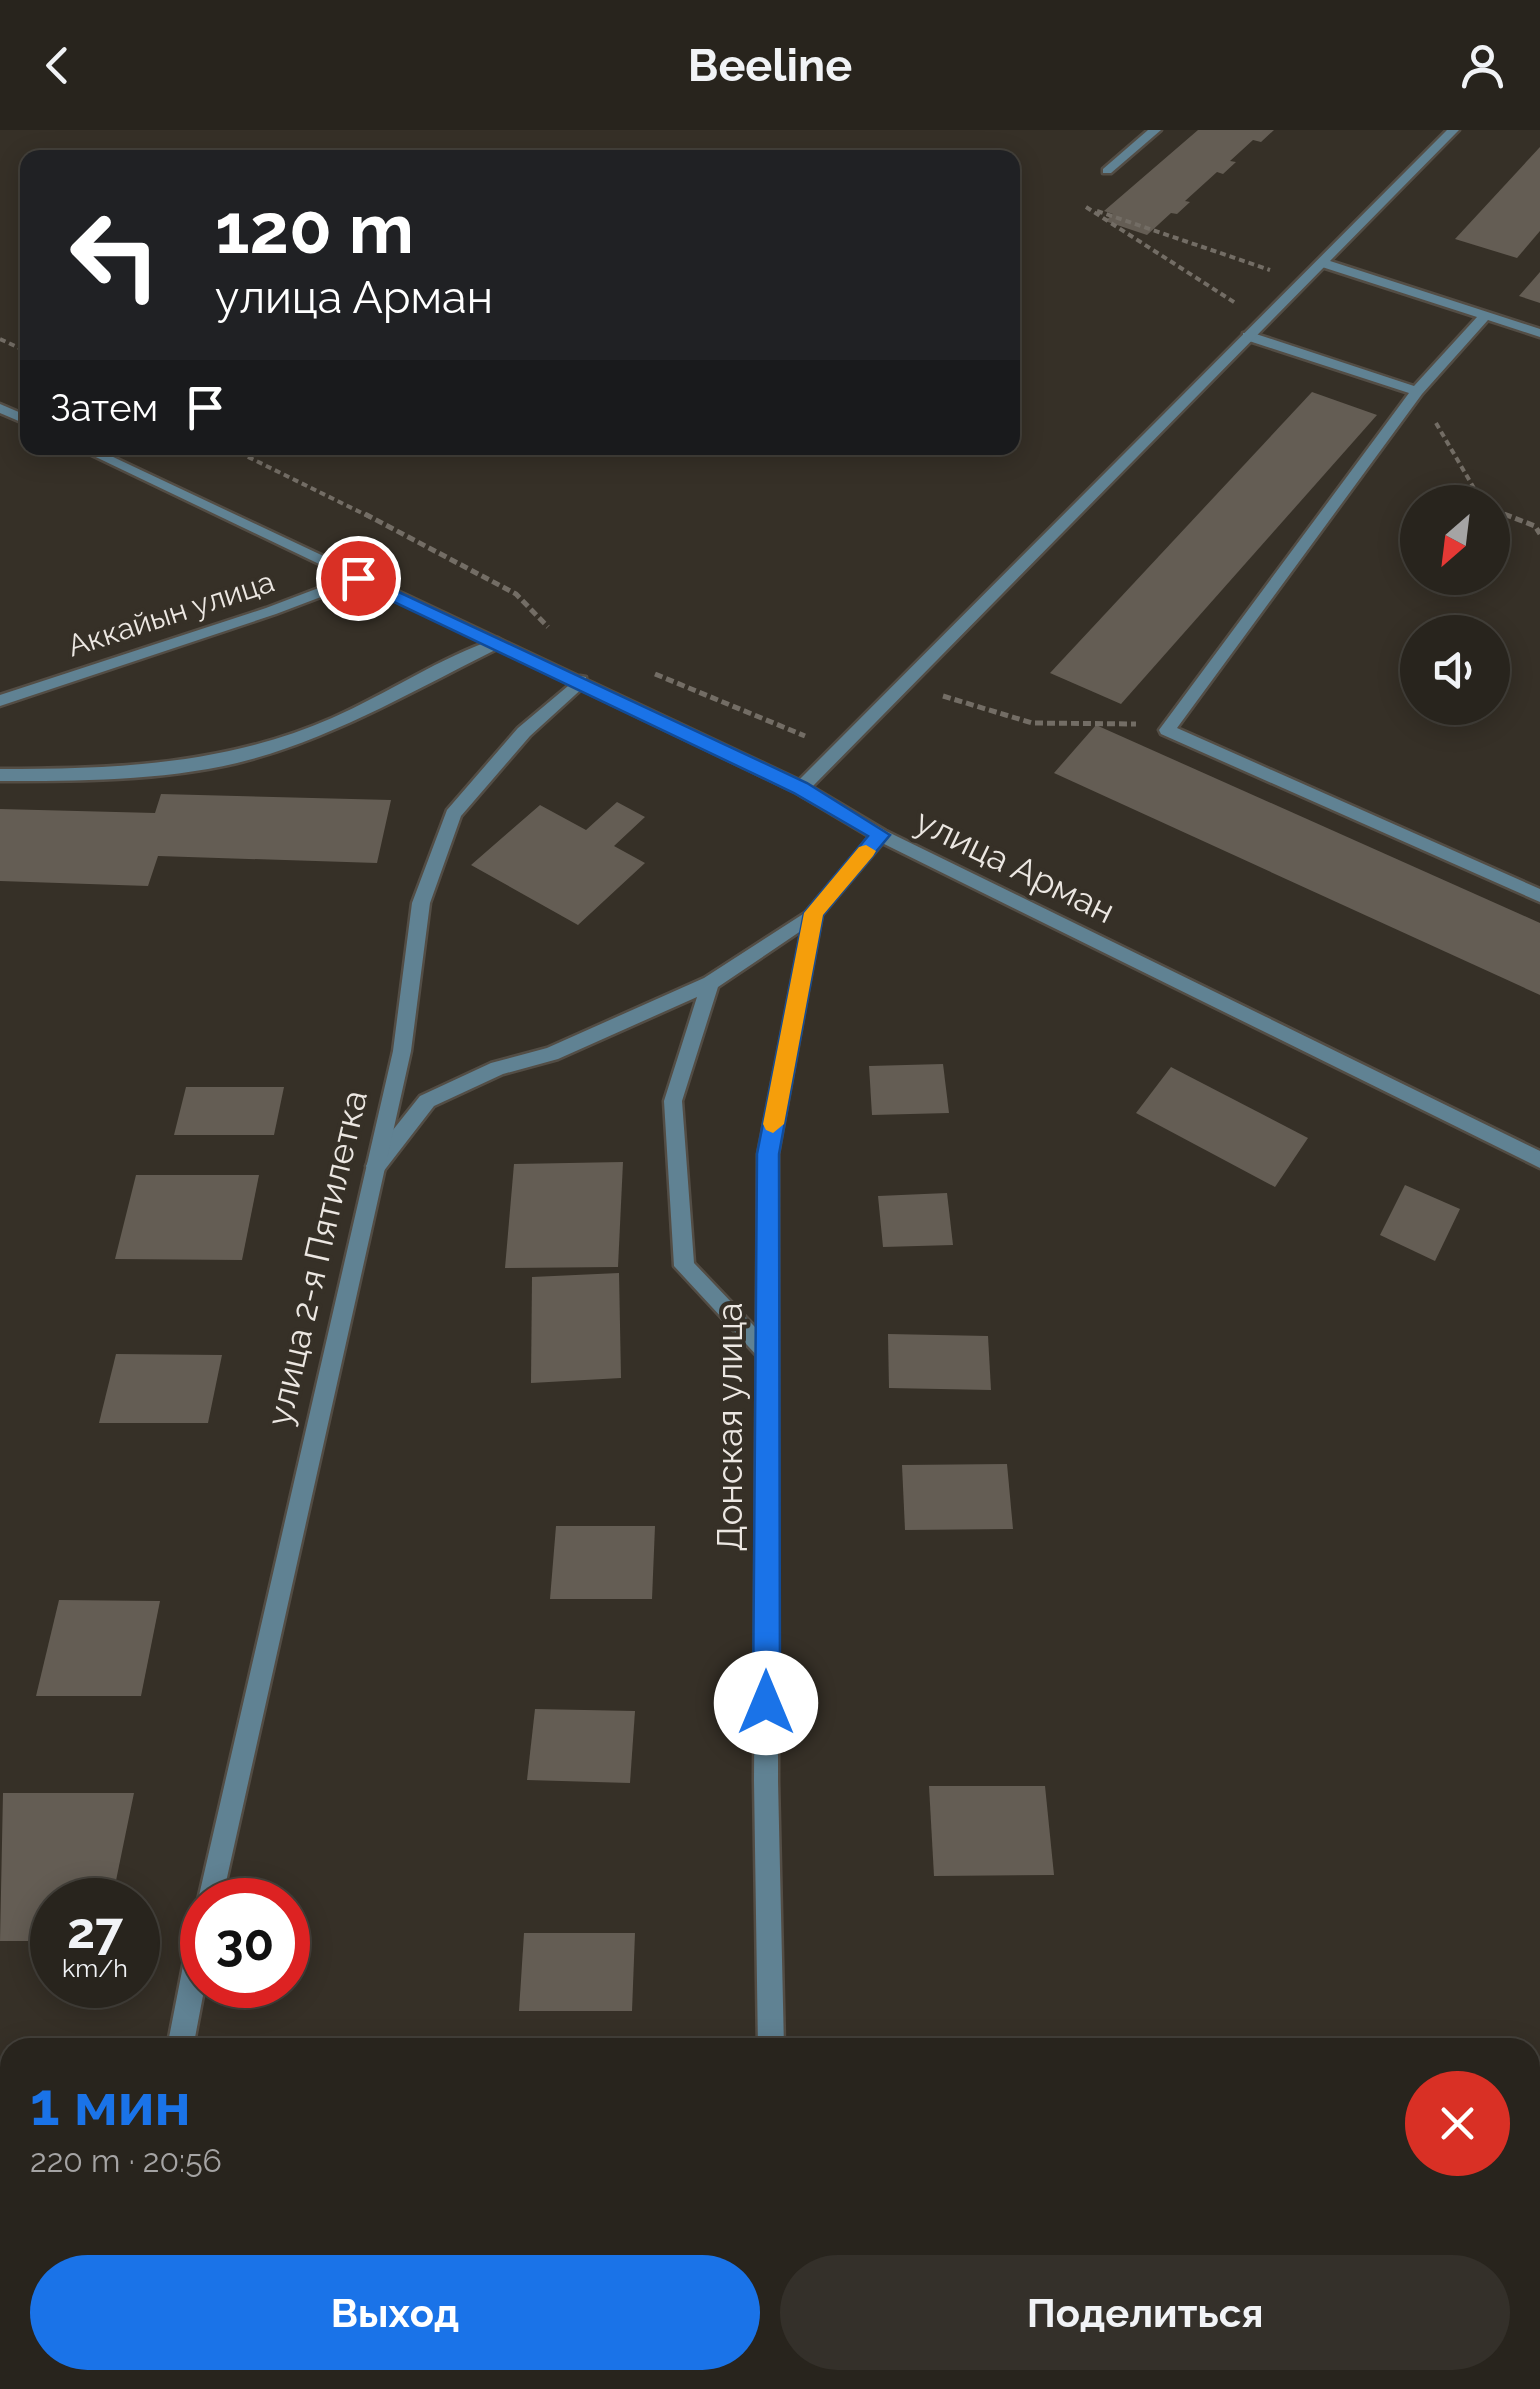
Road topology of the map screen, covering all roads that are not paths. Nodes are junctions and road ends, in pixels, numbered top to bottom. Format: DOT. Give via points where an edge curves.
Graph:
graph roads {
  1 [pos="1156,130"];
  2 [pos="1453,130"];
  3 [pos="1107,170"];
  4 [pos="1323,263"];
  5 [pos="1486,316"];
  6 [pos="1540,333"];
  7 [pos="1248,336"];
  8 [pos="1417,391"];
  9 [pos="99,455"];
  10 [pos="358,578"];
  11 [pos="498,642"];
  12 [pos="580,681"];
  13 [pos="0,701"];
  14 [pos="0,774"];
  15 [pos="801,788"];
  16 [pos="880,835"];
  17 [pos="1540,896"];
  18 [pos="814,913"];
  19 [pos="710,984"];
  20 [pos="1540,1160"];
  21 [pos="376,1166"];
  22 [pos="767,1353"];
  23 [pos="215,1878"];
  24 [pos="188,2008"];
  25 [pos="182,2038"];
  26 [pos="770,2038"];
  1 -- 3 [label="street"];
  2 -- 4 [label="street"];
  4 -- 5 [label="street"];
  4 -- 7 [label="street"];
  5 -- 6 [label="street"];
  5 -- 8 [label="street"];
  7 -- 8 [label="street"];
  7 -- 15 [label="street"];
  8 -- 17 [label="street" via="1167,730"];
  9 -- 10 [label="street, улица Арман"];
  10 -- 11 [label="street, улица Арман"];
  10 -- 13 [label="street, Аккайын улица"];
  11 -- 12 [label="street, улица Арман"];
  11 -- 14 [label="street" via="296,738 239,756 164,771"];
  12 -- 15 [label="street, улица Арман"];
  12 -- 21 [label="street, улица 2-я Пятилетка" via="524,732 453,814 421,902 402,1050"];
  15 -- 16 [label="street, улица Арман"];
  16 -- 18 [label="street, Донская улица"];
  16 -- 20 [label="street, улица Арман"];
  18 -- 19 [label="street"];
  18 -- 22 [label="street, Донская улица" via="768,1154"];
  19 -- 21 [label="street" via="552,1054 498,1068 426,1100"];
  19 -- 22 [label="street" via="673,1101 684,1266"];
  21 -- 23 [label="street, улица 2-я Пятилетка"];
  22 -- 26 [label="street, Донская улица"];
  24 -- 25 [label="street"];
}
